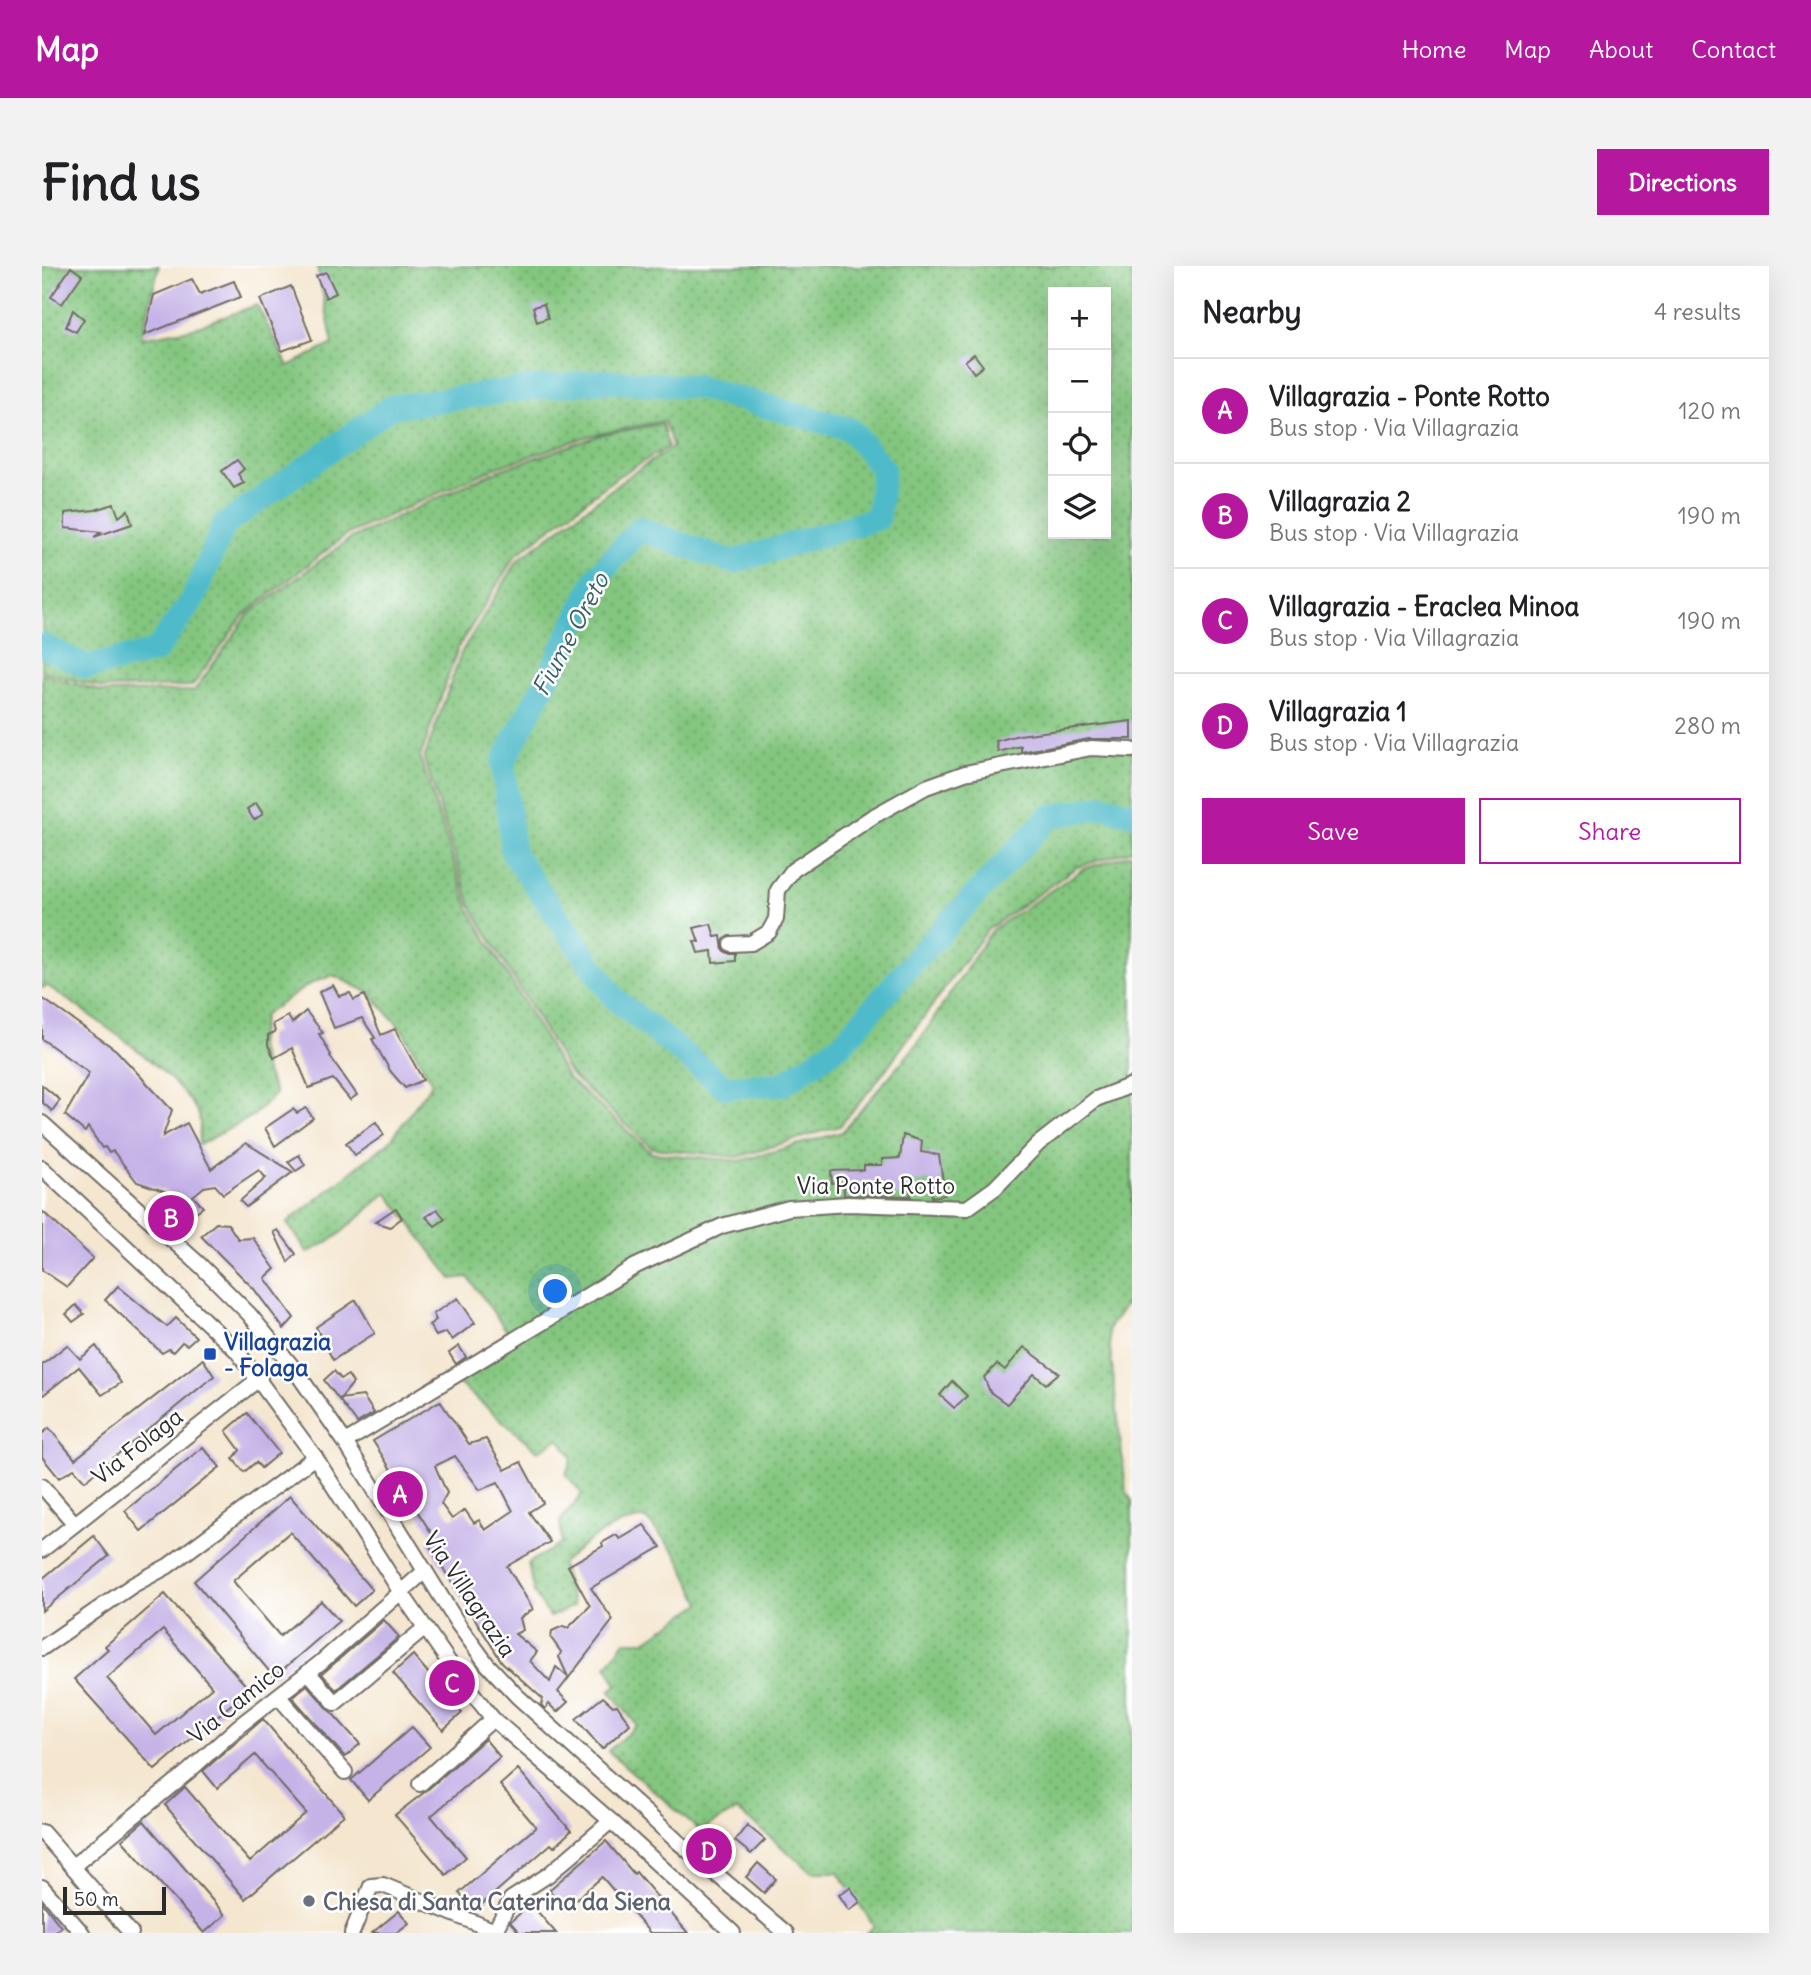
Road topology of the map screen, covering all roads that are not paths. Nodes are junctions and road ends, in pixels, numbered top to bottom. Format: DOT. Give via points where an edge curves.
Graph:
graph roads {
  1 [pos="1132,750"];
  2 [pos="731,944"];
  3 [pos="1132,1085"];
  4 [pos="42,1123"];
  5 [pos="42,1168"];
  6 [pos="260,1378"];
  7 [pos="345,1443"];
  8 [pos="315,1457"];
  9 [pos="42,1486"];
  10 [pos="75,1524"];
  11 [pos="42,1550"];
  12 [pos="425,1571"];
  13 [pos="400,1591"];
  14 [pos="425,1628"];
  15 [pos="42,1648"];
  16 [pos="308,1672"];
  17 [pos="278,1696"];
  18 [pos="493,1718"];
  19 [pos="345,1772"];
  20 [pos="420,1784"];
  21 [pos="611,1821"];
  22 [pos="42,1832"];
  23 [pos="73,1866"];
  24 [pos="44,1893"];
  25 [pos="76,1931"];
  26 [pos="495,1932"];
  27 [pos="131,1933"];
  28 [pos="352,1933"];
  29 [pos="733,1933"];
  30 [pos="786,1933"];
  1 -- 2 [label="street" via="1091,748 965,773 926,787 793,870 778,890 776,919 769,932 751,943"];
  3 -- 7 [label="street, Via Ponte Rotto" via="1097,1099 967,1208 848,1204 789,1208 722,1226 636,1266"];
  4 -- 7 [label="street, Via Villagrazia" via="249,1314"];
  5 -- 6 [label="street"];
  6 -- 8 [label="street"];
  6 -- 10 [label="street, Via Folaga"];
  7 -- 12 [label="street, Via Villagrazia"];
  8 -- 13 [label="street"];
  8 -- 15 [label="street" via="168,1566 133,1584"];
  9 -- 10 [label="street"];
  10 -- 11 [label="street, Via Folaga"];
  12 -- 13 [label="street, Via Camico"];
  12 -- 30 [label="street, Via Villagrazia" via="487,1664 517,1696"];
  13 -- 14 [label="street"];
  13 -- 16 [label="street, Via Camico"];
  14 -- 16 [label="street" via="335,1703"];
  14 -- 18 [label="street"];
  16 -- 17 [label="street, Via Camico"];
  17 -- 19 [label="street"];
  17 -- 23 [label="street, Via Camico"];
  18 -- 20 [label="street"];
  18 -- 21 [label="street"];
  21 -- 26 [label="street" via="548,1875 511,1899"];
  21 -- 29 [label="street"];
  22 -- 23 [label="street"];
  23 -- 27 [label="street"];
  24 -- 25 [label="street"];
  26 -- 28 [label="street" via="383,1885 371,1886"];
}
